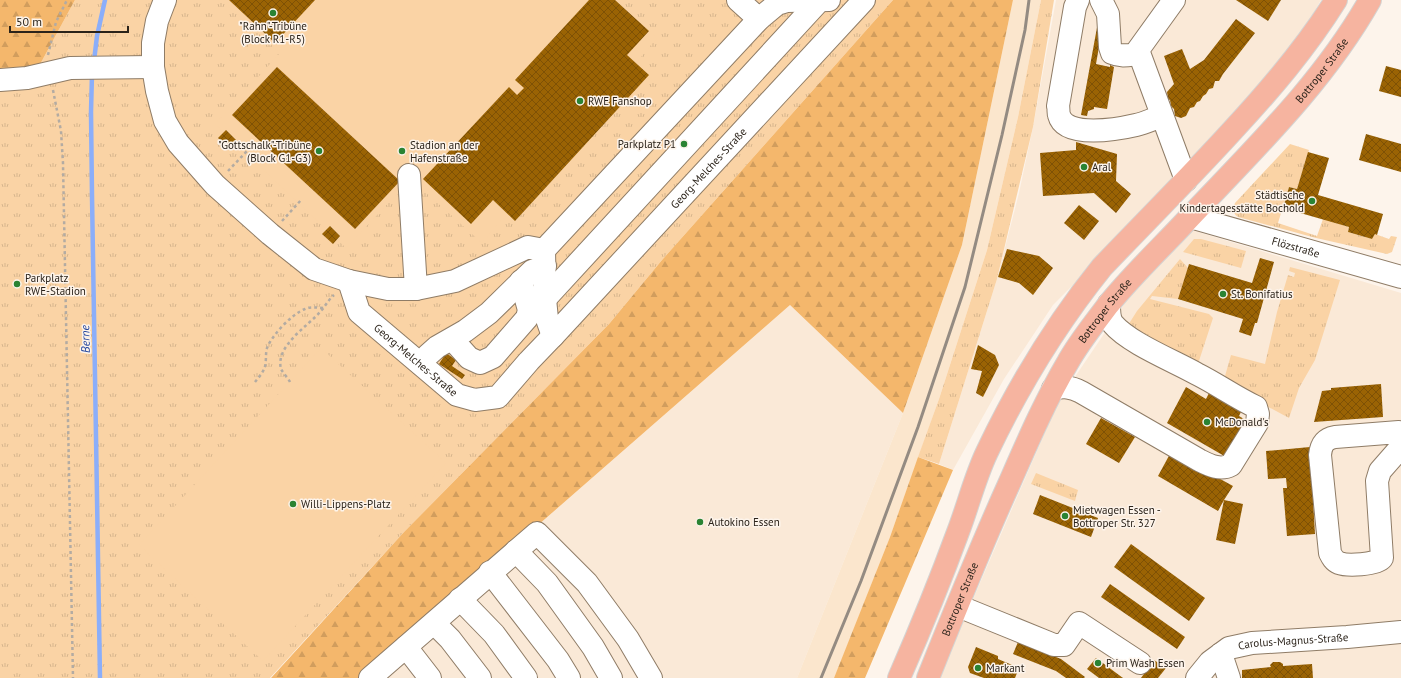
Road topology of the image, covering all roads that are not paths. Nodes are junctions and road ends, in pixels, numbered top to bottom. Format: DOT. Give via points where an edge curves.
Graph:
graph roads {
  1 [pos="165,0"];
  2 [pos="738,0"];
  3 [pos="820,0"];
  4 [pos="833,0"];
  5 [pos="864,0"];
  6 [pos="1078,0"];
  7 [pos="1101,0"];
  8 [pos="1174,0"];
  9 [pos="1336,0"];
  10 [pos="1370,0"];
  11 [pos="759,19"];
  12 [pos="1139,54"];
  13 [pos="153,67"];
  14 [pos="0,80"];
  15 [pos="1162,116"];
  16 [pos="409,175"];
  17 [pos="1186,180"];
  18 [pos="1193,213"];
  19 [pos="544,258"];
  20 [pos="1401,277"];
  21 [pos="350,281"];
  22 [pos="522,282"];
  23 [pos="416,289"];
  24 [pos="545,299"];
  25 [pos="1109,304"];
  26 [pos="554,336"];
  27 [pos="452,339"];
  28 [pos="421,364"];
  29 [pos="1053,389"];
  30 [pos="1401,433"];
  31 [pos="1401,446"];
  32 [pos="516,551"];
  33 [pos="490,572"];
  34 [pos="460,599"];
  35 [pos="958,606"];
  36 [pos="434,623"];
  37 [pos="1401,632"];
  38 [pos="406,647"];
  39 [pos="1221,654"];
  40 [pos="1140,663"];
  41 [pos="377,676"];
  42 [pos="430,678"];
  43 [pos="480,678"];
  44 [pos="526,678"];
  45 [pos="569,678"];
  46 [pos="611,678"];
  47 [pos="651,678"];
  48 [pos="899,678"];
  49 [pos="928,678"];
  50 [pos="1198,678"];
  51 [pos="1229,678"];
  1 -- 13 [label="street" via="155,28"];
  2 -- 11 [label="street"];
  3 -- 4 [label="street"];
  3 -- 11 [label="street" via="787,1 777,4"];
  3 -- 24 [label="street"];
  5 -- 26 [label="street, Georg-Melches-Straße"];
  6 -- 15 [label="street" via="1074,7 1058,106 1059,116 1065,124 1075,129 1092,131 1137,125"];
  7 -- 12 [label="street" via="1108,14 1112,53 1124,56"];
  8 -- 12 [label="street" via="1138,50"];
  9 -- 17 [label="main road" via="1279,80"];
  10 -- 18 [label="main road, Bottroper Straße" via="1338,50 1310,87 1261,143"];
  11 -- 19 [label="street"];
  12 -- 15 [label="street"];
  13 -- 14 [label="street" via="60,70 27,78"];
  13 -- 21 [label="street" via="165,120 178,143 215,185 314,269"];
  15 -- 17 [label="street"];
  16 -- 23 [label="street"];
  17 -- 18 [label="main road"];
  17 -- 48 [label="main road" via="1102,267 1053,334 1018,391 987,454 924,621"];
  18 -- 20 [label="street, Flözstraße"];
  18 -- 25 [label="main road, Bottroper Straße" via="1133,275"];
  19 -- 22 [label="street"];
  19 -- 23 [label="street" via="528,247 456,281"];
  19 -- 24 [label="street"];
  21 -- 23 [label="street" via="388,289"];
  21 -- 28 [label="street, Georg-Melches-Straße" via="359,312"];
  22 -- 27 [label="street" via="489,313"];
  22 -- 27 [label="street" via="529,310 527,318 493,357 480,363 469,358"];
  24 -- 26 [label="street" via="547,319"];
  25 -- 29 [label="main road, Bottroper Straße" via="1068,361"];
  25 -- 29 [label="street" via="1112,323 1121,332 1256,407 1257,423 1231,465 1219,468 1199,460 1081,392 1061,386"];
  26 -- 28 [label="street, Georg-Melches-Straße" via="498,397 475,400 457,394"];
  27 -- 28 [label="street" via="428,355"];
  29 -- 35 [label="main road, Bottroper Straße" via="1005,493"];
  30 -- 31 [label="street" via="1329,438 1321,448 1330,553 1339,563 1374,563 1382,558 1377,480 1380,471"];
  32 -- 33 [label="street"];
  32 -- 46 [label="street" via="547,583 593,647"];
  32 -- 47 [label="street" via="537,533 587,583 628,639"];
  33 -- 34 [label="street"];
  33 -- 45 [label="street"];
  34 -- 36 [label="street"];
  34 -- 44 [label="street" via="494,634"];
  35 -- 40 [label="street" via="1054,645 1064,645 1079,623"];
  35 -- 49 [label="main road, Bottroper Straße"];
  36 -- 38 [label="street"];
  36 -- 43 [label="street" via="450,639"];
  37 -- 39 [label="street, Carolus-Magnus-Straße" via="1252,643 1229,648"];
  38 -- 41 [label="street"];
  38 -- 42 [label="street"];
  39 -- 50 [label="street, Carolus-Magnus-Straße" via="1210,662"];
  39 -- 51 [label="street"];
}
